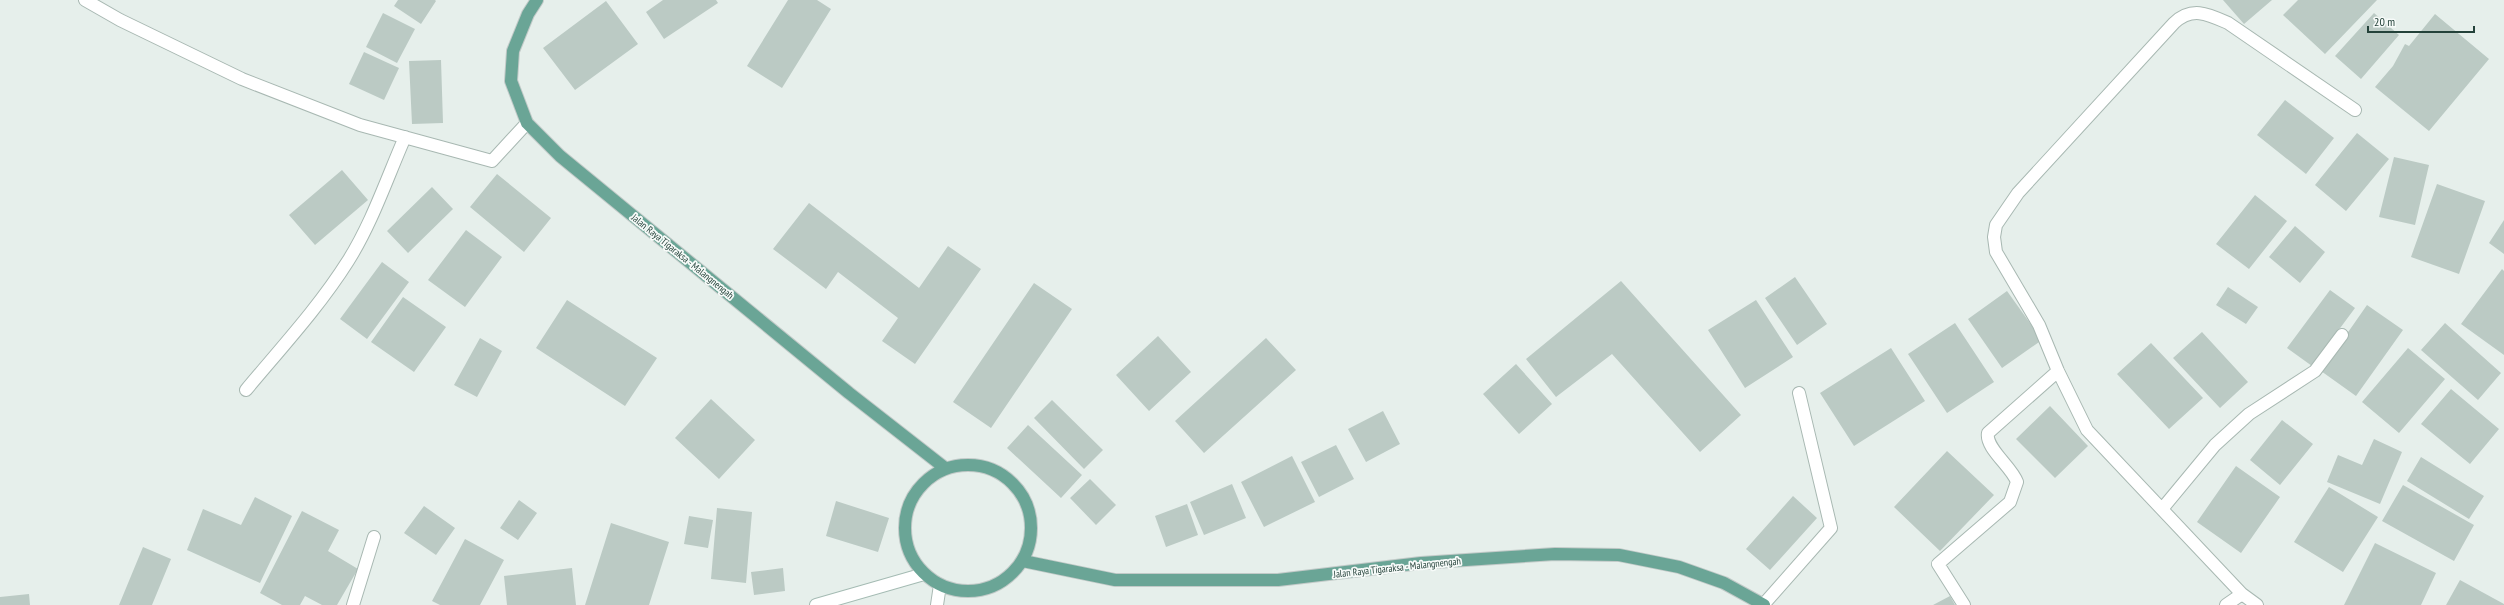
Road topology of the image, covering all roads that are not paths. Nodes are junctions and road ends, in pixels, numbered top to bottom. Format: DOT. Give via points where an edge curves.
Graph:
graph roads {
  1 [pos="85,0"];
  2 [pos="537,0"];
  3 [pos="2355,110"];
  4 [pos="527,123"];
  5 [pos="405,137"];
  6 [pos="2342,335"];
  7 [pos="2058,370"];
  8 [pos="246,390"];
  9 [pos="1799,393"];
  10 [pos="945,468"];
  11 [pos="2162,509"];
  12 [pos="374,537"];
  13 [pos="1023,561"];
  14 [pos="924,574"];
  15 [pos="940,585"];
  16 [pos="2242,594"];
  17 [pos="354,605"];
  18 [pos="816,605"];
  19 [pos="937,605"];
  20 [pos="1764,605"];
  21 [pos="1964,605"];
  22 [pos="2226,605"];
  23 [pos="2257,605"];
  1 -- 5 [label="street" via="120,20 242,79 360,125"];
  2 -- 4 [label="main road, Jalan Raya Tigaraksa - Malangnengah" via="528,14 513,51 511,81"];
  3 -- 7 [label="street" via="2228,23 2205,13 2191,13 2181,17 2018,193 1996,225 1996,252 2040,325"];
  4 -- 5 [label="street" via="492,161"];
  4 -- 10 [label="main road, Jalan Raya Tigaraksa - Malangnengah" via="572,166 849,393"];
  5 -- 8 [label="street" via="349,260 322,298"];
  6 -- 11 [label="street" via="2315,371 2249,414 2214,445"];
  7 -- 11 [label="street" via="2087,430"];
  7 -- 21 [label="street" via="1988,433 1991,446 2008,465 2017,482 2010,502 1938,564"];
  9 -- 20 [label="street" via="1831,528"];
  10 -- 13 [label="main road" via="961,465 996,471 1022,494 1029,510 1032,527 1030,545"];
  10 -- 14 [label="main road" via="929,478 917,490 905,522 906,540 912,558"];
  11 -- 16 [label="street"];
  12 -- 17 [label="street"];
  13 -- 15 [label="main road" via="1008,578 997,585 978,591 959,591"];
  13 -- 20 [label="main road, Jalan Raya Tigaraksa - Malangnengah" via="1114,580 1278,580 1421,563 1555,554 1619,555 1679,567 1724,583"];
  14 -- 15 [label="main road"];
  14 -- 18 [label="street"];
  15 -- 19 [label="street"];
  16 -- 22 [label="street"];
  16 -- 23 [label="street"];
}
